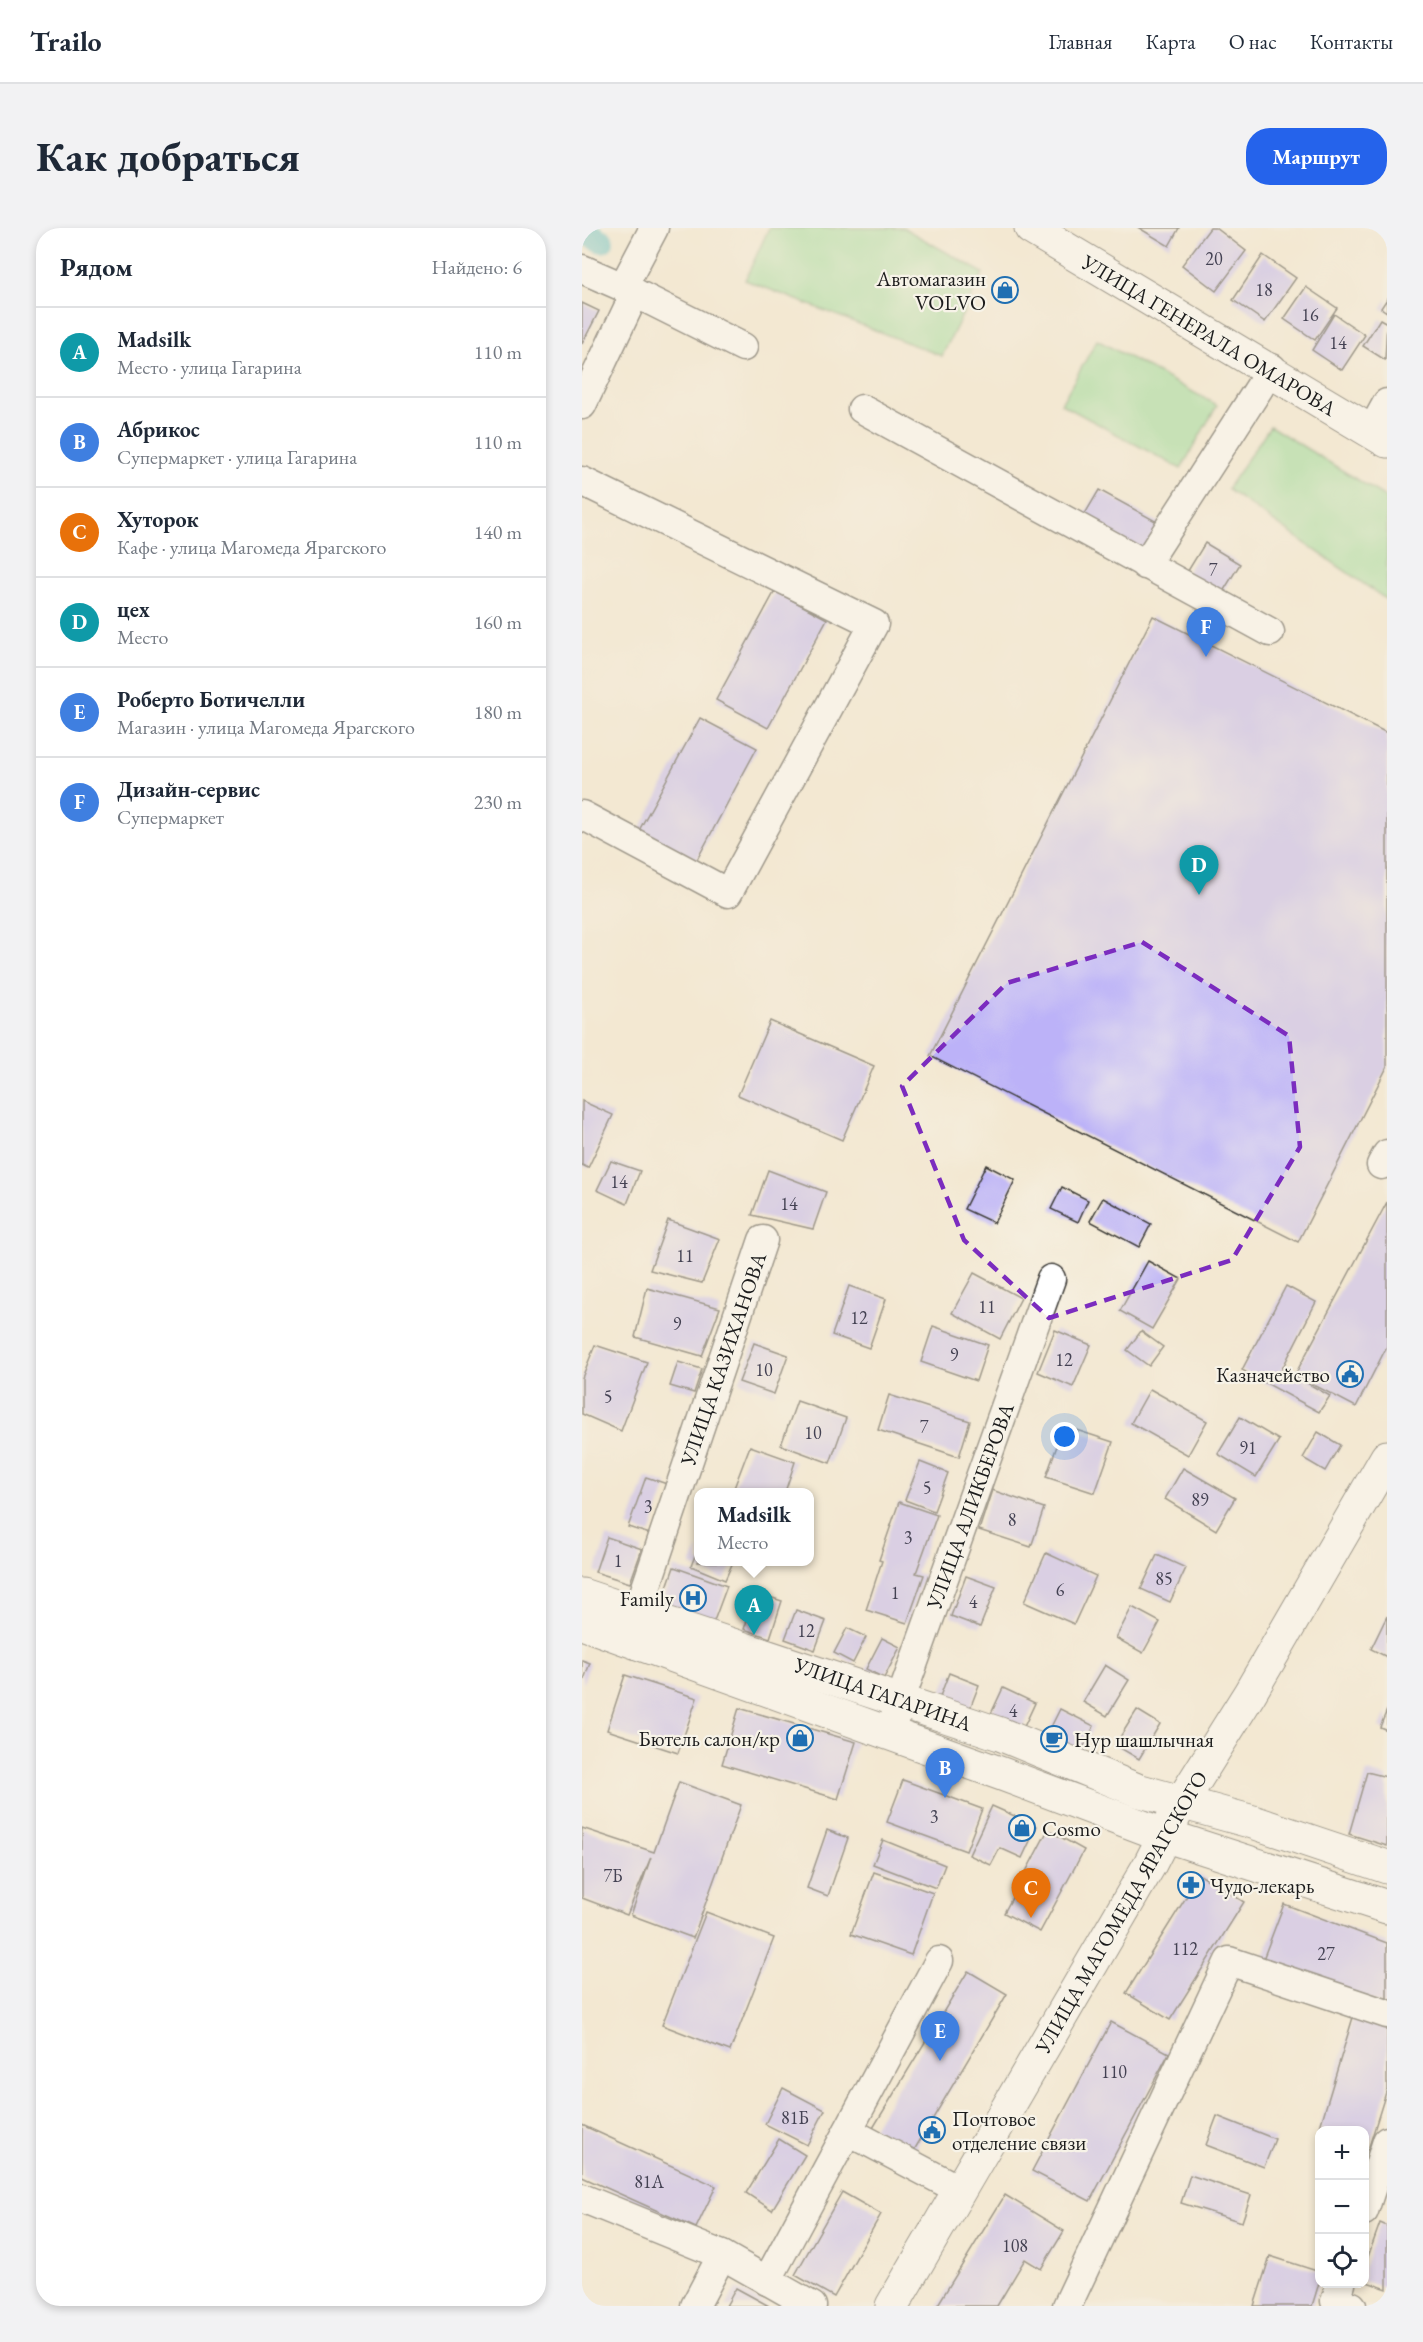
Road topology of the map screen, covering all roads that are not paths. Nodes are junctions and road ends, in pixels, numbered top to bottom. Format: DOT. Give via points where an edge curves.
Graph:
graph roads {
  1 [pos="654,228"];
  2 [pos="1030,228"];
  3 [pos="1037,228"];
  4 [pos="582,268"];
  5 [pos="629,290"];
  6 [pos="743,348"];
  7 [pos="1271,370"];
  8 [pos="582,405"];
  9 [pos="862,409"];
  10 [pos="1381,429"];
  11 [pos="582,481"];
  12 [pos="1145,565"];
  13 [pos="1270,632"];
  14 [pos="582,815"];
  15 [pos="763,1240"];
  16 [pos="1051,1279"];
  17 [pos="1387,1457"];
  18 [pos="582,1595"];
  19 [pos="637,1614"];
  20 [pos="582,1623"];
  21 [pos="900,1701"];
  22 [pos="890,1733"];
  23 [pos="1181,1803"];
  24 [pos="1164,1835"];
  25 [pos="1387,1867"];
  26 [pos="1387,1908"];
  27 [pos="939,1961"];
  28 [pos="1387,2014"];
  29 [pos="848,2131"];
  30 [pos="1387,2141"];
  31 [pos="960,2190"];
  32 [pos="582,2198"];
  33 [pos="1369,2198"];
  34 [pos="722,2255"];
  35 [pos="768,2281"];
  36 [pos="1339,2288"];
  37 [pos="695,2306"];
  38 [pos="812,2306"];
  39 [pos="892,2306"];
  40 [pos="1067,2306"];
  41 [pos="1352,2306"];
  1 -- 5 [label="street"];
  2 -- 7 [label="main road, УЛИЦА ГЕНЕРАЛА ОМАРОВА"];
  3 -- 7 [label="main road, УЛИЦА ГЕНЕРАЛА ОМАРОВА"];
  4 -- 5 [label="street"];
  5 -- 6 [label="street"];
  5 -- 8 [label="street"];
  7 -- 10 [label="main road, УЛИЦА ГЕНЕРАЛА ОМАРОВА"];
  7 -- 12 [label="street"];
  9 -- 12 [label="street"];
  11 -- 14 [label="street" via="874,624 728,893"];
  12 -- 13 [label="street"];
  15 -- 19 [label="street, УЛИЦА КАЗИХАНОВА"];
  16 -- 21 [label="street, УЛИЦА АЛИКБЕРОВА"];
  17 -- 23 [label="main road, УЛИЦА МАГОМЕДА ЯРАГСКОГО"];
  18 -- 19 [label="main road, УЛИЦА ГАГАРИНА"];
  19 -- 21 [label="main road, УЛИЦА ГАГАРИНА"];
  20 -- 22 [label="main road, УЛИЦА ГАГАРИНА"];
  21 -- 22 [label="street, УЛИЦА АЛИКБЕРОВА"];
  21 -- 23 [label="main road, УЛИЦА ГАГАРИНА" via="1000,1734 1137,1790"];
  22 -- 24 [label="main road, УЛИЦА ГАГАРИНА"];
  23 -- 24 [label="main road, УЛИЦА МАГОМЕДА ЯРАГСКОГО"];
  23 -- 25 [label="main road, УЛИЦА ГАГАРИНА" via="1253,1822"];
  24 -- 26 [label="main road, УЛИЦА ГАГАРИНА"];
  24 -- 31 [label="main road, УЛИЦА МАГОМЕДА ЯРАГСКОГО"];
  27 -- 29 [label="street"];
  28 -- 40 [label="street" via="1229,1961"];
  29 -- 31 [label="street"];
  29 -- 35 [label="street"];
  30 -- 33 [label="street"];
  31 -- 39 [label="main road, УЛИЦА МАГОМЕДА ЯРАГСКОГО"];
  32 -- 34 [label="street"];
  34 -- 35 [label="street"];
  34 -- 37 [label="street"];
  35 -- 38 [label="street"];
  36 -- 41 [label="street" via="1335,2301"];
}
